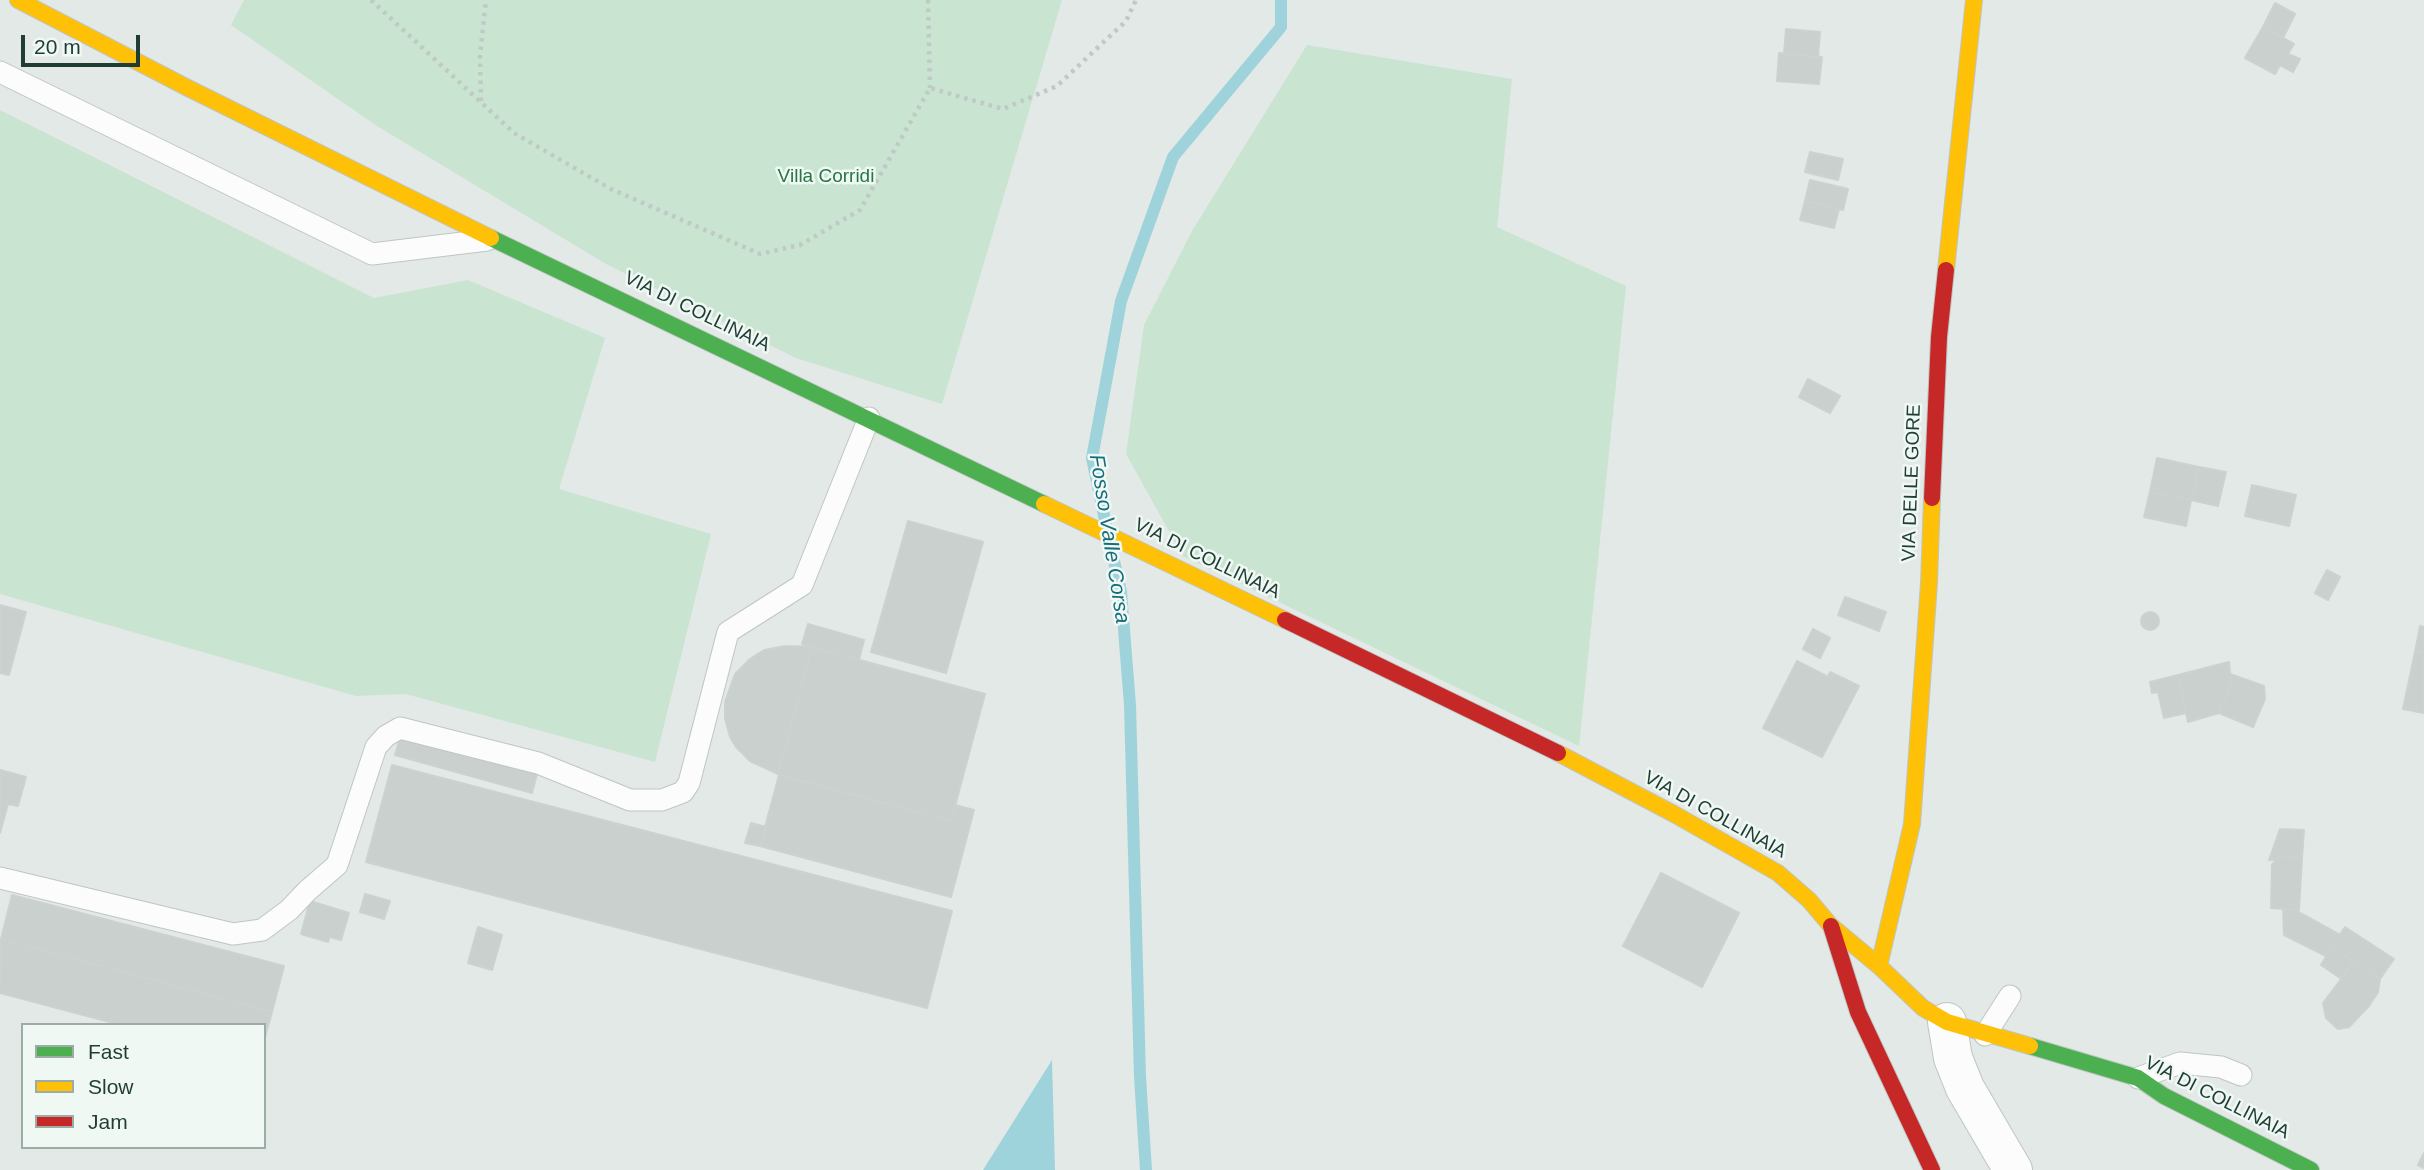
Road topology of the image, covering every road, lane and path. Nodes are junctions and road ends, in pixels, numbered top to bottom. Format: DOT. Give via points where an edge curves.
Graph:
graph roads {
  1 [pos="18,0"];
  2 [pos="372,0"];
  3 [pos="486,0"];
  4 [pos="928,0"];
  5 [pos="1136,0"];
  6 [pos="1974,0"];
  7 [pos="0,72"];
  8 [pos="930,89"];
  9 [pos="481,102"];
  10 [pos="494,239"];
  11 [pos="869,418"];
  12 [pos="0,878"];
  13 [pos="1831,926"];
  14 [pos="1879,966"];
  15 [pos="2010,996"];
  16 [pos="1947,1022"];
  17 [pos="1985,1035"];
  18 [pos="2241,1075"];
  19 [pos="2138,1078"];
  20 [pos="1932,1170"];
  21 [pos="2014,1170"];
  22 [pos="2311,1170"];
  1 -- 10 [label="street, VIA DI COLLINAIA"];
  2 -- 9 [label="path"];
  3 -- 9 [label="path"];
  4 -- 8 [label="path"];
  5 -- 8 [label="path" via="1126,21 1057,86 1003,109"];
  6 -- 14 [label="street, VIA DELLE GORE" via="1939,337 1929,583 1912,824"];
  7 -- 10 [label="lane" via="372,254"];
  8 -- 9 [label="path" via="860,211 800,245 760,254 611,189 514,133"];
  10 -- 11 [label="street, VIA DI COLLINAIA"];
  11 -- 12 [label="lane" via="802,584 728,632 683,792 662,800 630,800 538,763 400,728 376,747 337,865 262,930 233,934"];
  11 -- 13 [label="street, VIA DI COLLINAIA" via="1505,726 1674,814 1778,873"];
  13 -- 14 [label="street, VIA DI COLLINAIA"];
  13 -- 20 [label="street" via="1858,1013"];
  14 -- 16 [label="street, VIA DI COLLINAIA" via="1923,1008"];
  15 -- 17 [label="lane"];
  16 -- 17 [label="street, VIA DI COLLINAIA"];
  16 -- 21 [label="street" via="1965,1088"];
  17 -- 19 [label="street, VIA DI COLLINAIA"];
  18 -- 19 [label="lane" via="2221,1067 2180,1063"];
  19 -- 22 [label="street, VIA DI COLLINAIA" via="2164,1096"];
}
